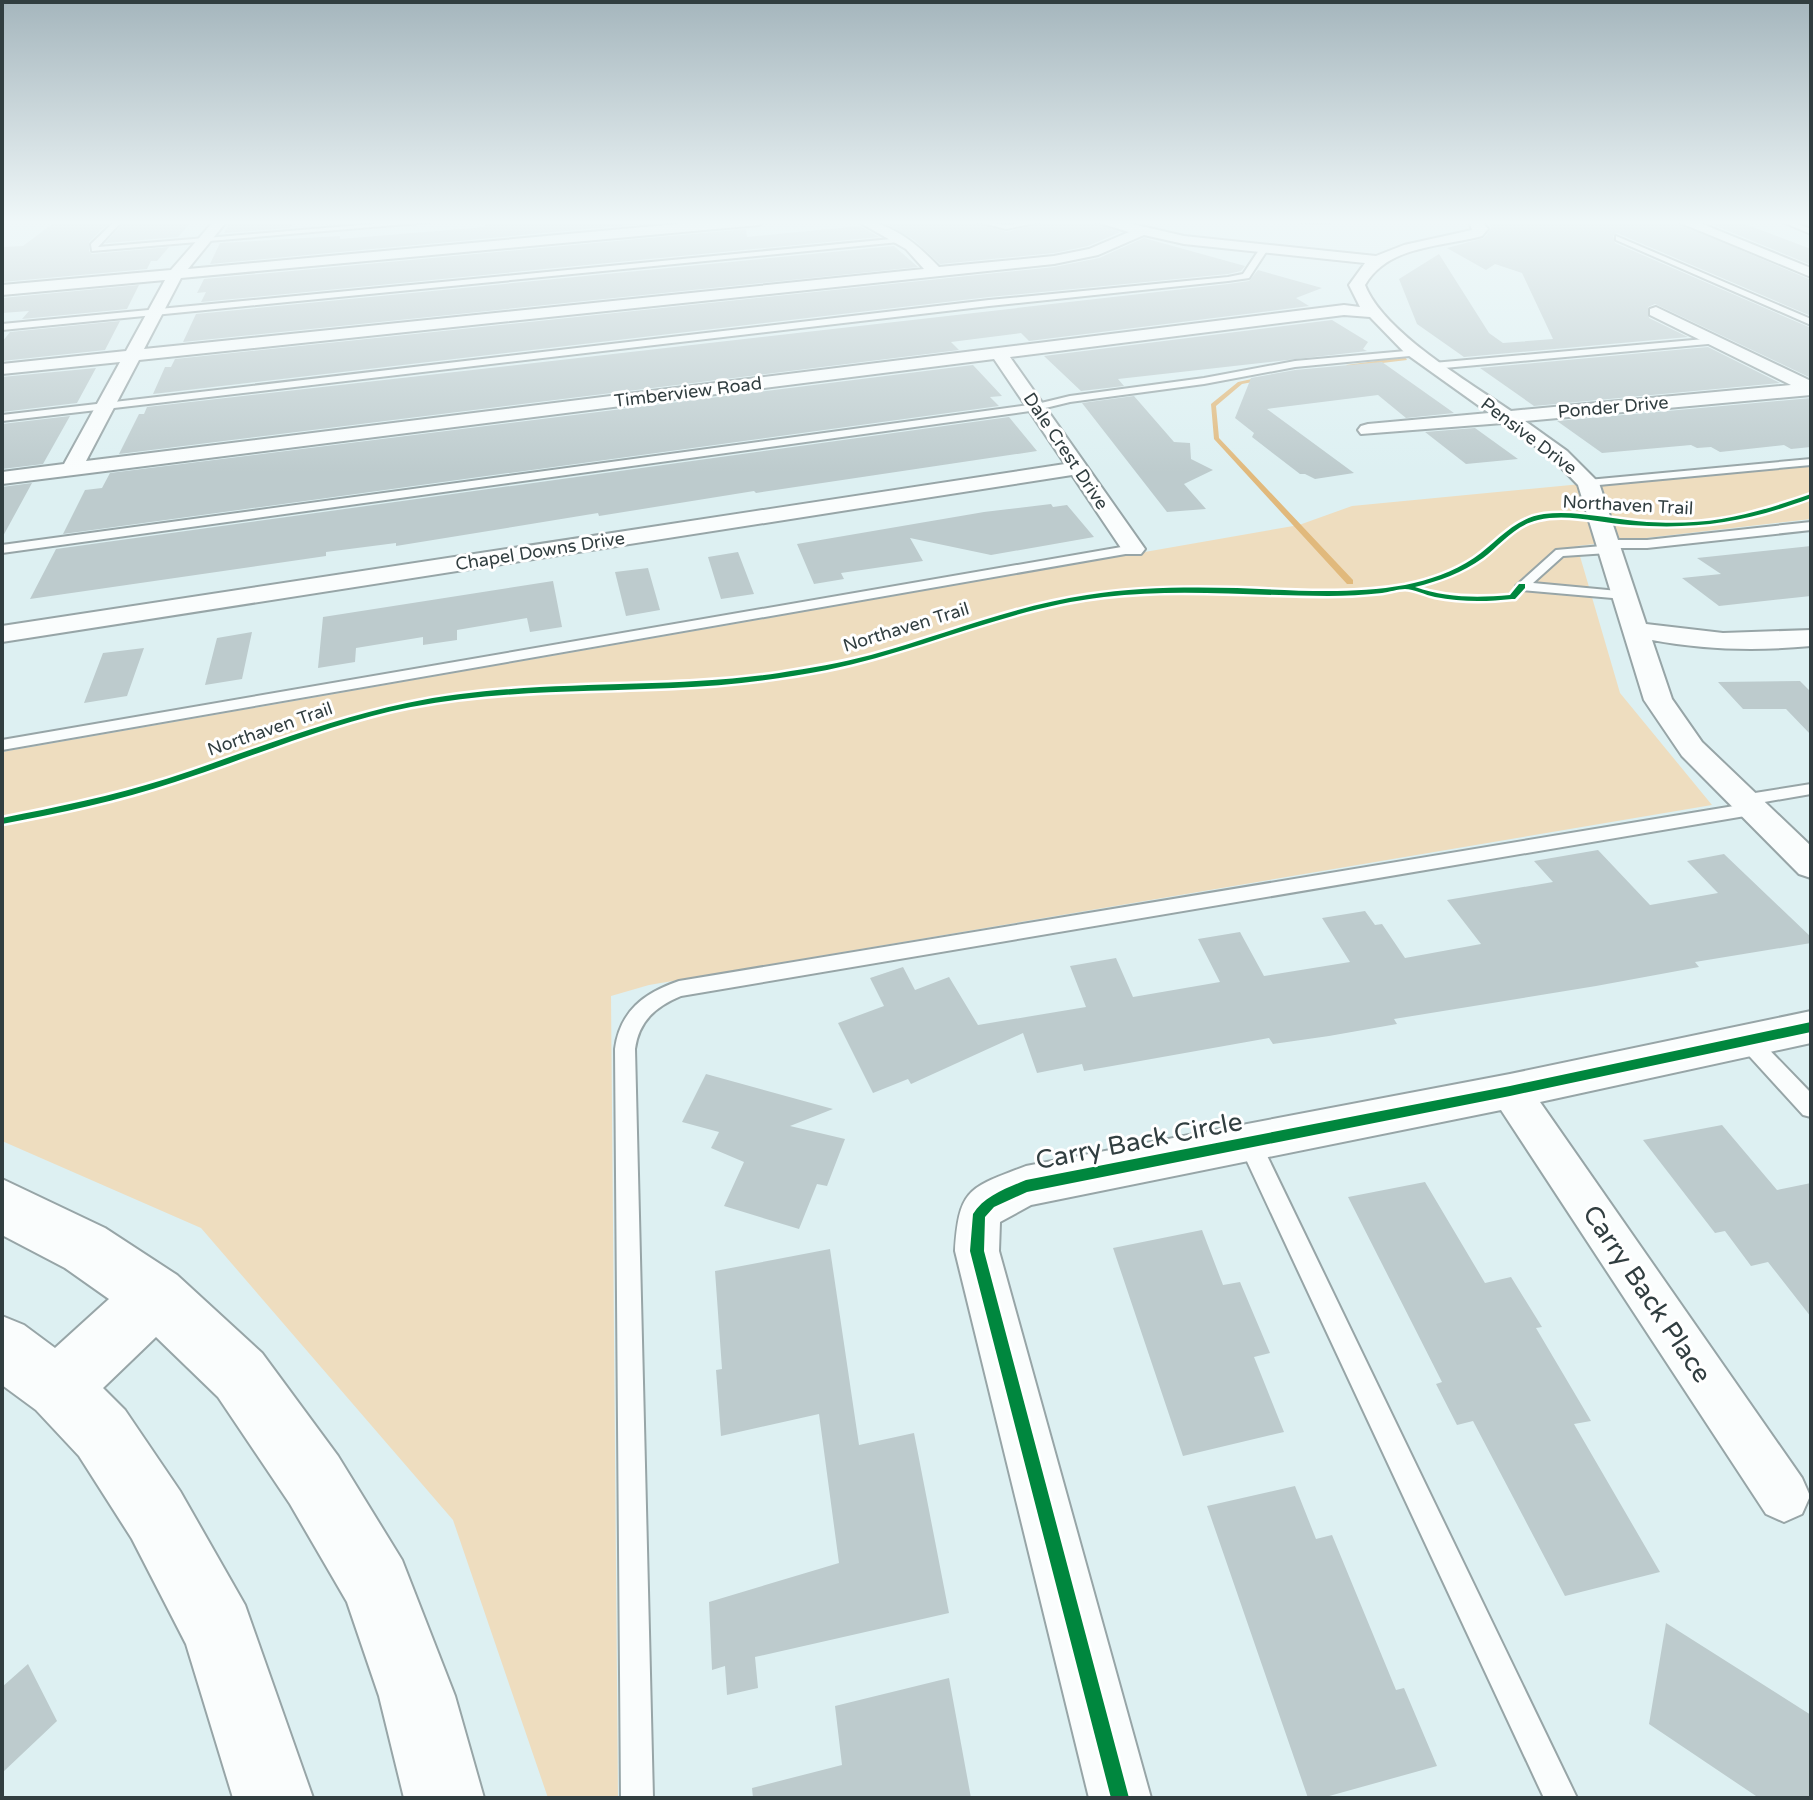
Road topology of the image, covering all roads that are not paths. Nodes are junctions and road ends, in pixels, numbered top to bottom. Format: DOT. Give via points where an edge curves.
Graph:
graph roads {
  1 [pos="158,305"];
  2 [pos="235,305"];
  3 [pos="612,305"];
  4 [pos="972,305"];
  5 [pos="1367,305"];
  6 [pos="1772,305"];
  7 [pos="1656,312"];
  8 [pos="153,313"];
  9 [pos="1374,313"];
  10 [pos="1811,322"];
  11 [pos="2,327"];
  12 [pos="1716,341"];
  13 [pos="999,353"];
  14 [pos="129,356"];
  15 [pos="1425,359"];
  16 [pos="2,369"];
  17 [pos="1811,388"];
  18 [pos="104,406"];
  19 [pos="1037,407"];
  20 [pos="1506,417"];
  21 [pos="2,418"];
  22 [pos="1368,430"];
  23 [pos="1811,462"];
  24 [pos="1079,468"];
  25 [pos="72,469"];
  26 [pos="2,478"];
  27 [pos="1588,483"];
  28 [pos="1811,526"];
  29 [pos="1607,547"];
  30 [pos="2,549"];
  31 [pos="1133,549"];
  32 [pos="1624,595"];
  33 [pos="1636,630"];
  34 [pos="2,634"];
  35 [pos="1811,638"];
  36 [pos="2,745"];
  37 [pos="1811,789"];
  38 [pos="1746,804"];
  39 [pos="1811,866"];
  40 [pos="1811,1027"];
  41 [pos="1748,1041"];
  42 [pos="1510,1091"];
  43 [pos="1811,1108"];
  44 [pos="1249,1142"];
  45 [pos="2,1206"];
  46 [pos="156,1296"];
  47 [pos="2,1347"];
  48 [pos="58,1388"];
  49 [pos="1784,1496"];
  50 [pos="273,1798"];
  51 [pos="444,1798"];
  52 [pos="637,1798"];
  53 [pos="1120,1798"];
  54 [pos="1561,1798"];
  1 -- 8 [label="street"];
  2 -- 8 [label="lane"];
  3 -- 14 [label="street"];
  4 -- 18 [label="lane"];
  5 -- 9 [label="street, Pensive Drive"];
  6 -- 10 [label="lane"];
  7 -- 12 [label="street"];
  8 -- 11 [label="lane"];
  8 -- 14 [label="street"];
  9 -- 13 [label="street, Timberview Road" via="1344,310"];
  9 -- 15 [label="street, Pensive Drive"];
  12 -- 15 [label="lane"];
  12 -- 17 [label="street"];
  13 -- 19 [label="street, Dale Crest Drive"];
  13 -- 25 [label="street, Timberview Road"];
  14 -- 16 [label="street"];
  14 -- 18 [label="street"];
  15 -- 19 [label="lane" via="1295,364"];
  15 -- 20 [label="street, Pensive Drive"];
  17 -- 20 [label="street, Ponder Drive"];
  18 -- 21 [label="lane"];
  18 -- 25 [label="street"];
  19 -- 24 [label="street, Dale Crest Drive"];
  19 -- 30 [label="lane"];
  20 -- 22 [label="street, Ponder Drive"];
  20 -- 27 [label="street, Pensive Drive" via="1560,455"];
  23 -- 27 [label="lane"];
  24 -- 31 [label="street, Dale Crest Drive"];
  24 -- 34 [label="street, Chapel Downs Drive"];
  25 -- 26 [label="street, Timberview Road"];
  27 -- 29 [label="street, Pensive Drive"];
  28 -- 29 [label="lane"];
  29 -- 32 [label="street, Pensive Drive"];
  29 -- 32 [label="lane" via="1560,553 1522,586"];
  31 -- 36 [label="lane"];
  32 -- 33 [label="street, Pensive Drive"];
  33 -- 35 [label="street" via="1730,643"];
  33 -- 38 [label="street, Pensive Drive" via="1658,700 1692,749"];
  37 -- 38 [label="lane"];
  38 -- 39 [label="street, Pensive Drive"];
  38 -- 52 [label="lane" via="679,989 646,1005 630,1025 625,1049"];
  40 -- 41 [label="street, Carry Back Circle"];
  41 -- 42 [label="street, Carry Back Circle"];
  41 -- 43 [label="lane"];
  42 -- 44 [label="street, Carry Back Circle"];
  42 -- 49 [label="street, Carry Back Place"];
  44 -- 53 [label="street, Carry Back Circle" via="1026,1186 979,1214 977,1251"];
  44 -- 54 [label="lane"];
  45 -- 46 [label="main road" via="85,1248"];
  46 -- 48 [label="main road"];
  46 -- 51 [label="main road" via="240,1375 314,1480 377,1585 417,1696"];
  47 -- 48 [label="main road"];
  48 -- 50 [label="main road" via="102,1433 156,1515 219,1631"];
}
